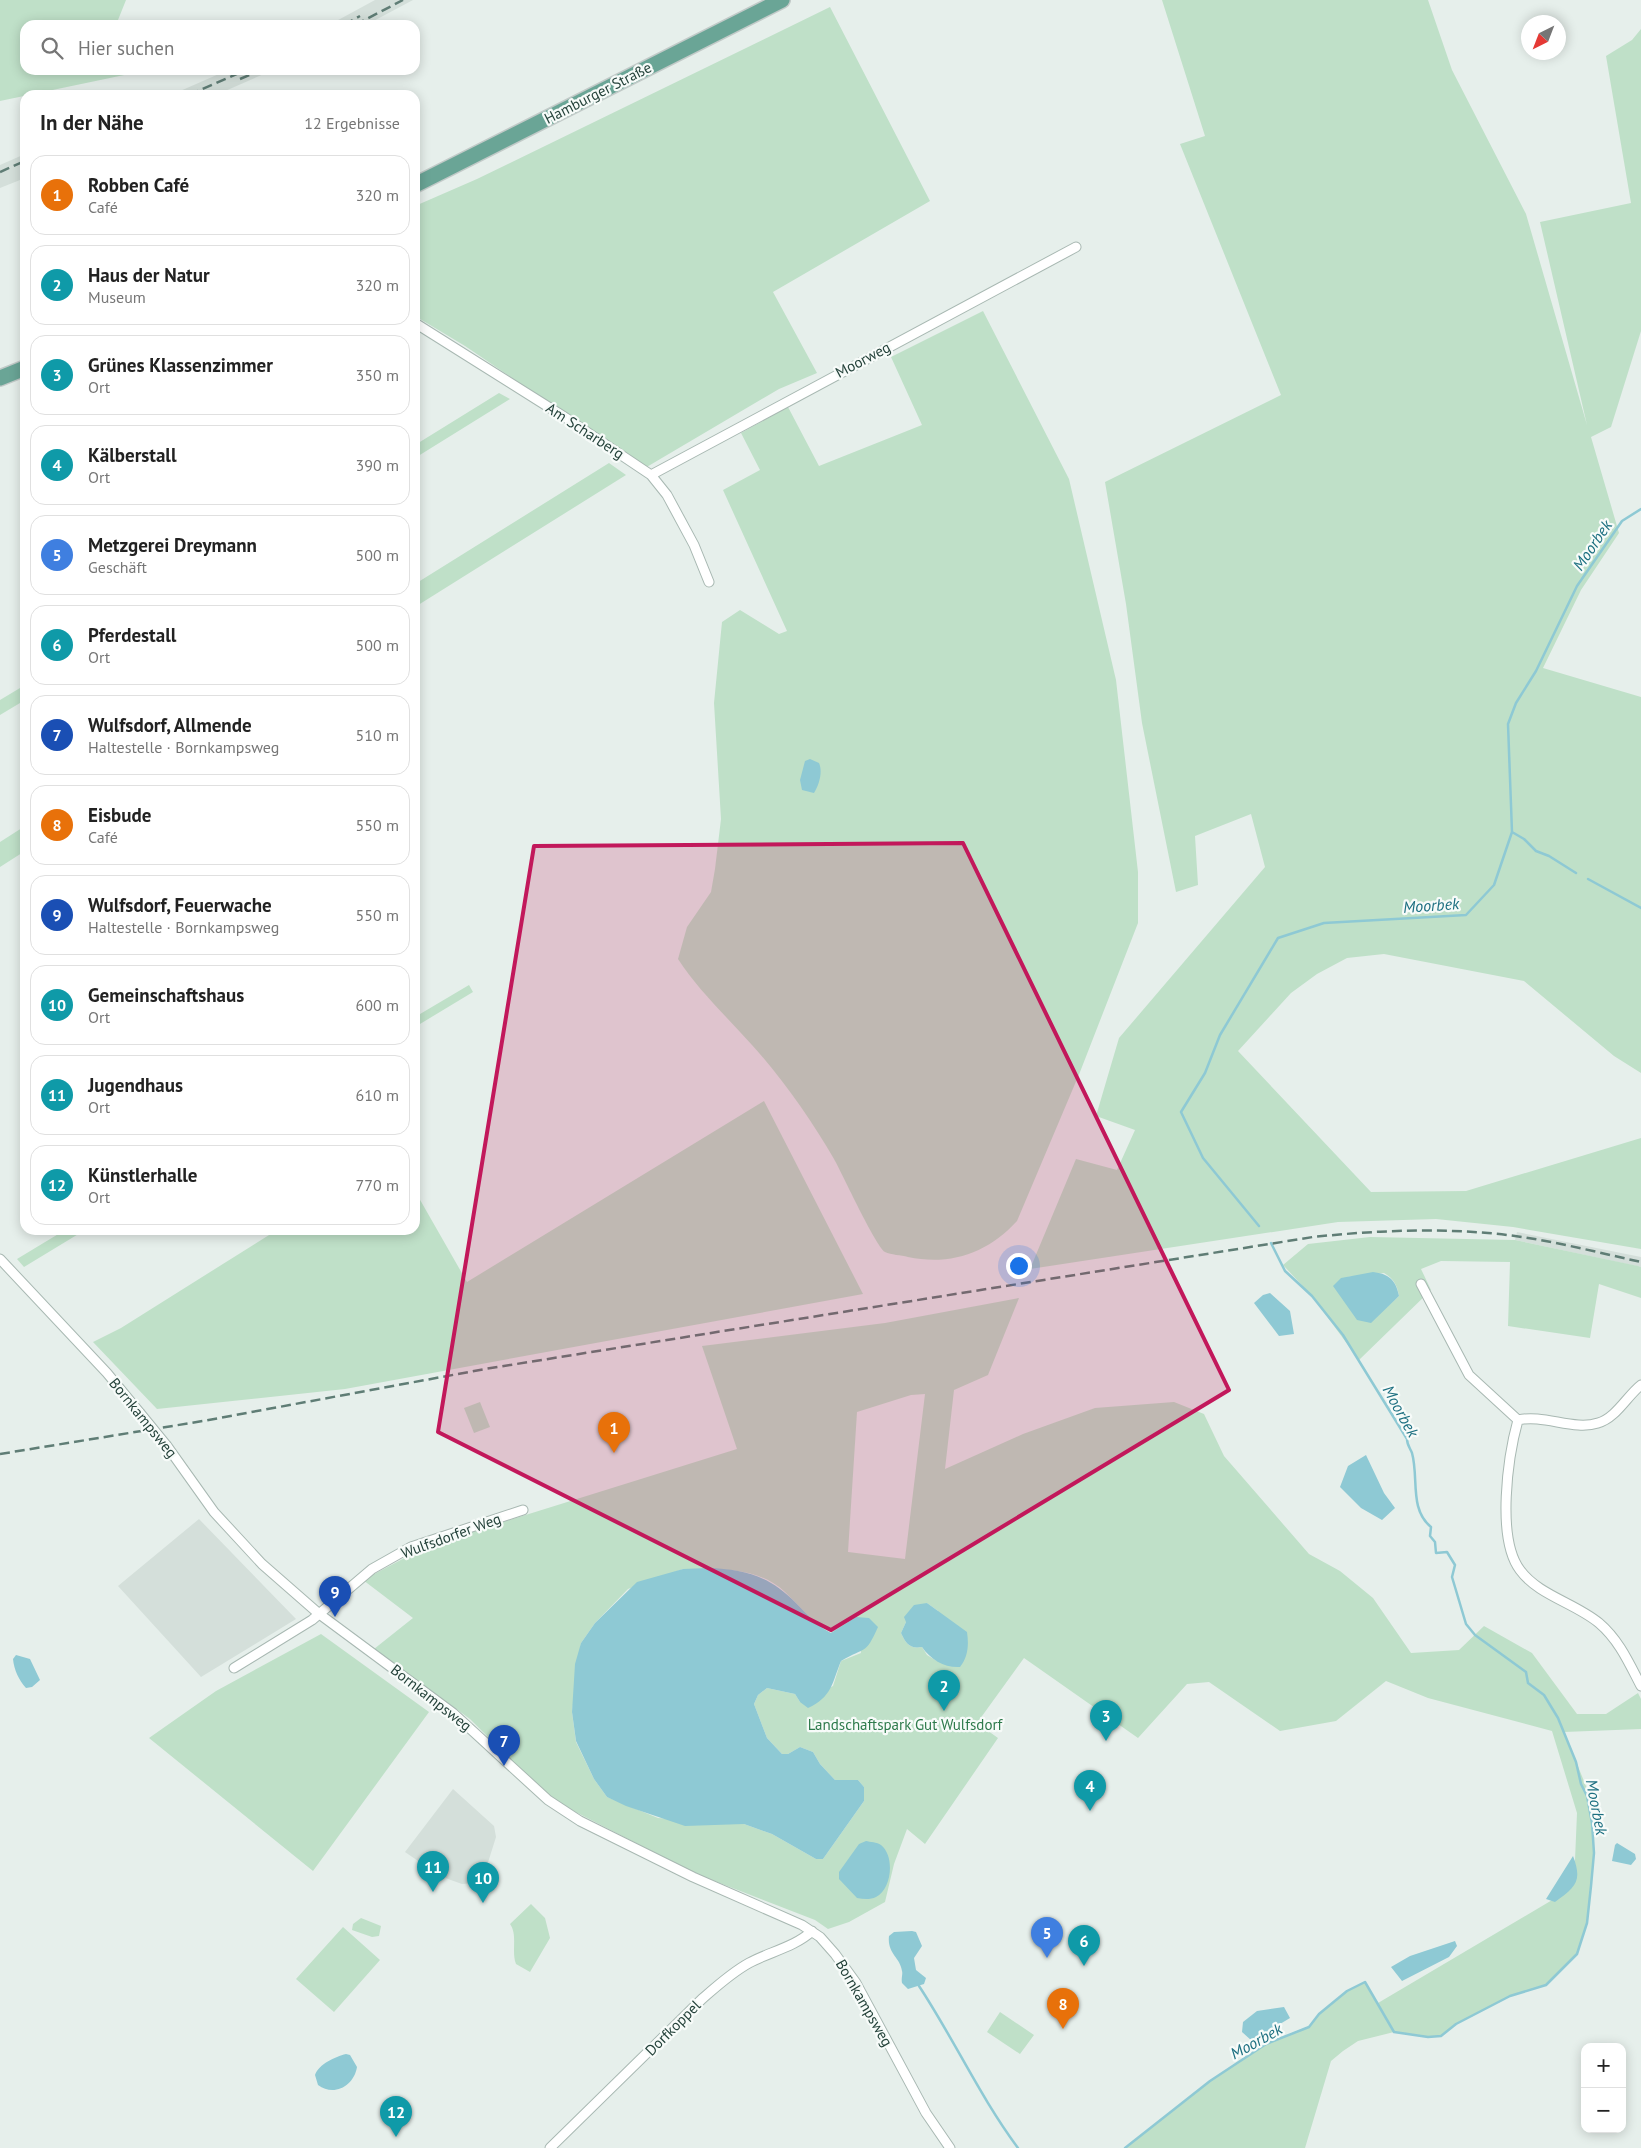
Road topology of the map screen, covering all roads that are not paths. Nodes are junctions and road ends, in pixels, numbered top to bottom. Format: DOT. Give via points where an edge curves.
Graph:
graph roads {
  1 [pos="782,0"];
  2 [pos="420,182"];
  3 [pos="1076,246"];
  4 [pos="420,326"];
  5 [pos="20,370"];
  6 [pos="0,378"];
  7 [pos="651,475"];
  8 [pos="709,582"];
  9 [pos="0,1259"];
  10 [pos="1420,1284"];
  11 [pos="1641,1385"];
  12 [pos="1518,1420"];
  13 [pos="523,1510"];
  14 [pos="318,1612"];
  15 [pos="234,1668"];
  16 [pos="1641,1686"];
  17 [pos="812,1931"];
  18 [pos="550,2148"];
  19 [pos="950,2148"];
  1 -- 2 [label="main road, Hamburger Straße"];
  3 -- 7 [label="street, Moorweg"];
  4 -- 7 [label="street, Am Scharberg"];
  5 -- 6 [label="main road"];
  7 -- 8 [label="street, Am Scharberg" via="667,495 694,545"];
  9 -- 14 [label="street, Bornkampsweg, bridge" via="108,1373 167,1446 214,1512 262,1564"];
  10 -- 12 [label="street" via="1469,1375"];
  11 -- 12 [label="street" via="1609,1417 1598,1423 1583,1425 1530,1417"];
  12 -- 16 [label="street" via="1509,1456 1507,1518 1511,1554 1520,1570 1533,1582 1599,1623 1625,1654"];
  13 -- 14 [label="street, Wulfsdorfer Weg" via="411,1547 372,1569"];
  14 -- 15 [label="street, Wulfsdorfer Weg" via="312,1620"];
  14 -- 17 [label="street, Bornkampsweg" via="453,1713 535,1789 563,1810 693,1877"];
  17 -- 18 [label="street, Dorfkoppel" via="803,1940 748,1964 724,1979"];
  17 -- 19 [label="street, Bornkampsweg" via="848,1972 926,2113"];
}
